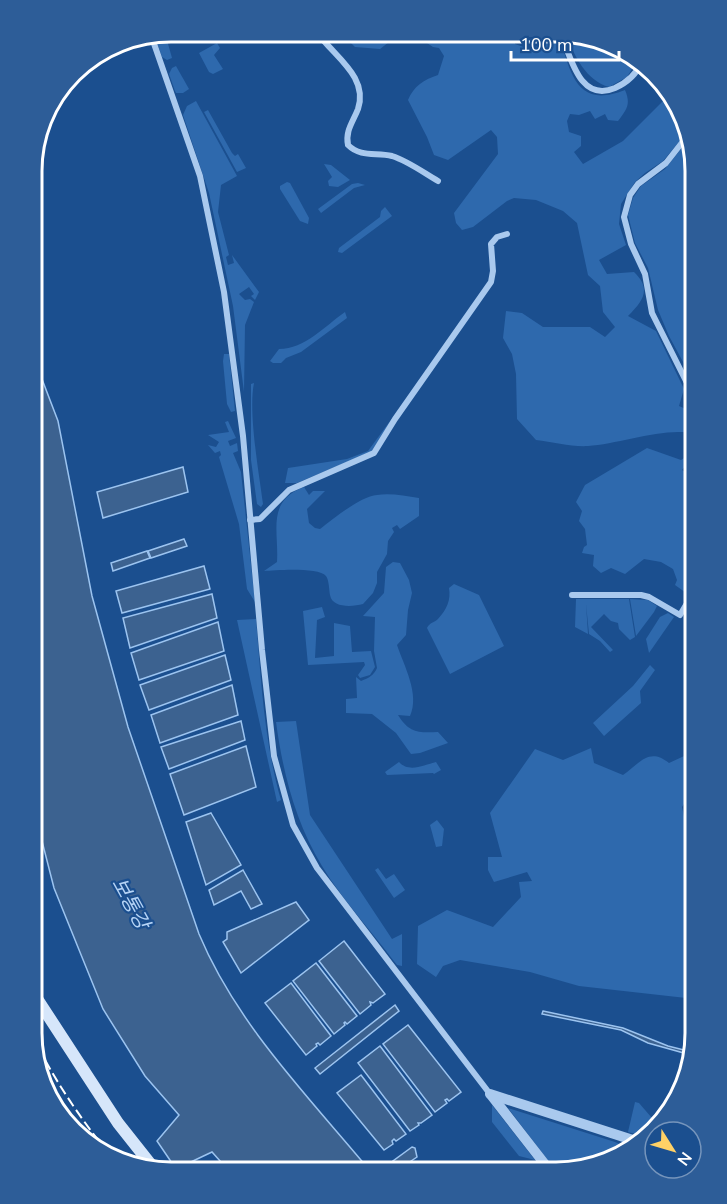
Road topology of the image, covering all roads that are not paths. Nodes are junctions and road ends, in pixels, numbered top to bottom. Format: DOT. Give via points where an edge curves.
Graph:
graph roads {
  1 [pos="326,42"];
  2 [pos="154,43"];
  3 [pos="565,43"];
  4 [pos="637,71"];
  5 [pos="682,143"];
  6 [pos="438,182"];
  7 [pos="507,234"];
  8 [pos="685,379"];
  9 [pos="250,520"];
  10 [pos="572,595"];
  11 [pos="685,607"];
  12 [pos="42,1006"];
  13 [pos="490,1094"];
  14 [pos="629,1140"];
  15 [pos="147,1160"];
  16 [pos="543,1162"];
  1 -- 6 [label="street" via="351,72 361,93 346,138 348,145 357,152 402,160"];
  2 -- 9 [label="street" via="205,196 227,312"];
  3 -- 4 [label="street" via="582,82 592,89 604,92 623,84"];
  5 -- 8 [label="street" via="666,163 638,184 630,195 624,217 645,274 652,313"];
  7 -- 9 [label="street" via="491,244 491,282 374,453 289,490 260,519"];
  9 -- 13 [label="street" via="274,756 293,825 317,868"];
  10 -- 11 [label="street" via="641,595 680,615"];
  12 -- 15 [label="main road" via="118,1123"];
  13 -- 14 [label="street"];
  13 -- 16 [label="street"];
}
